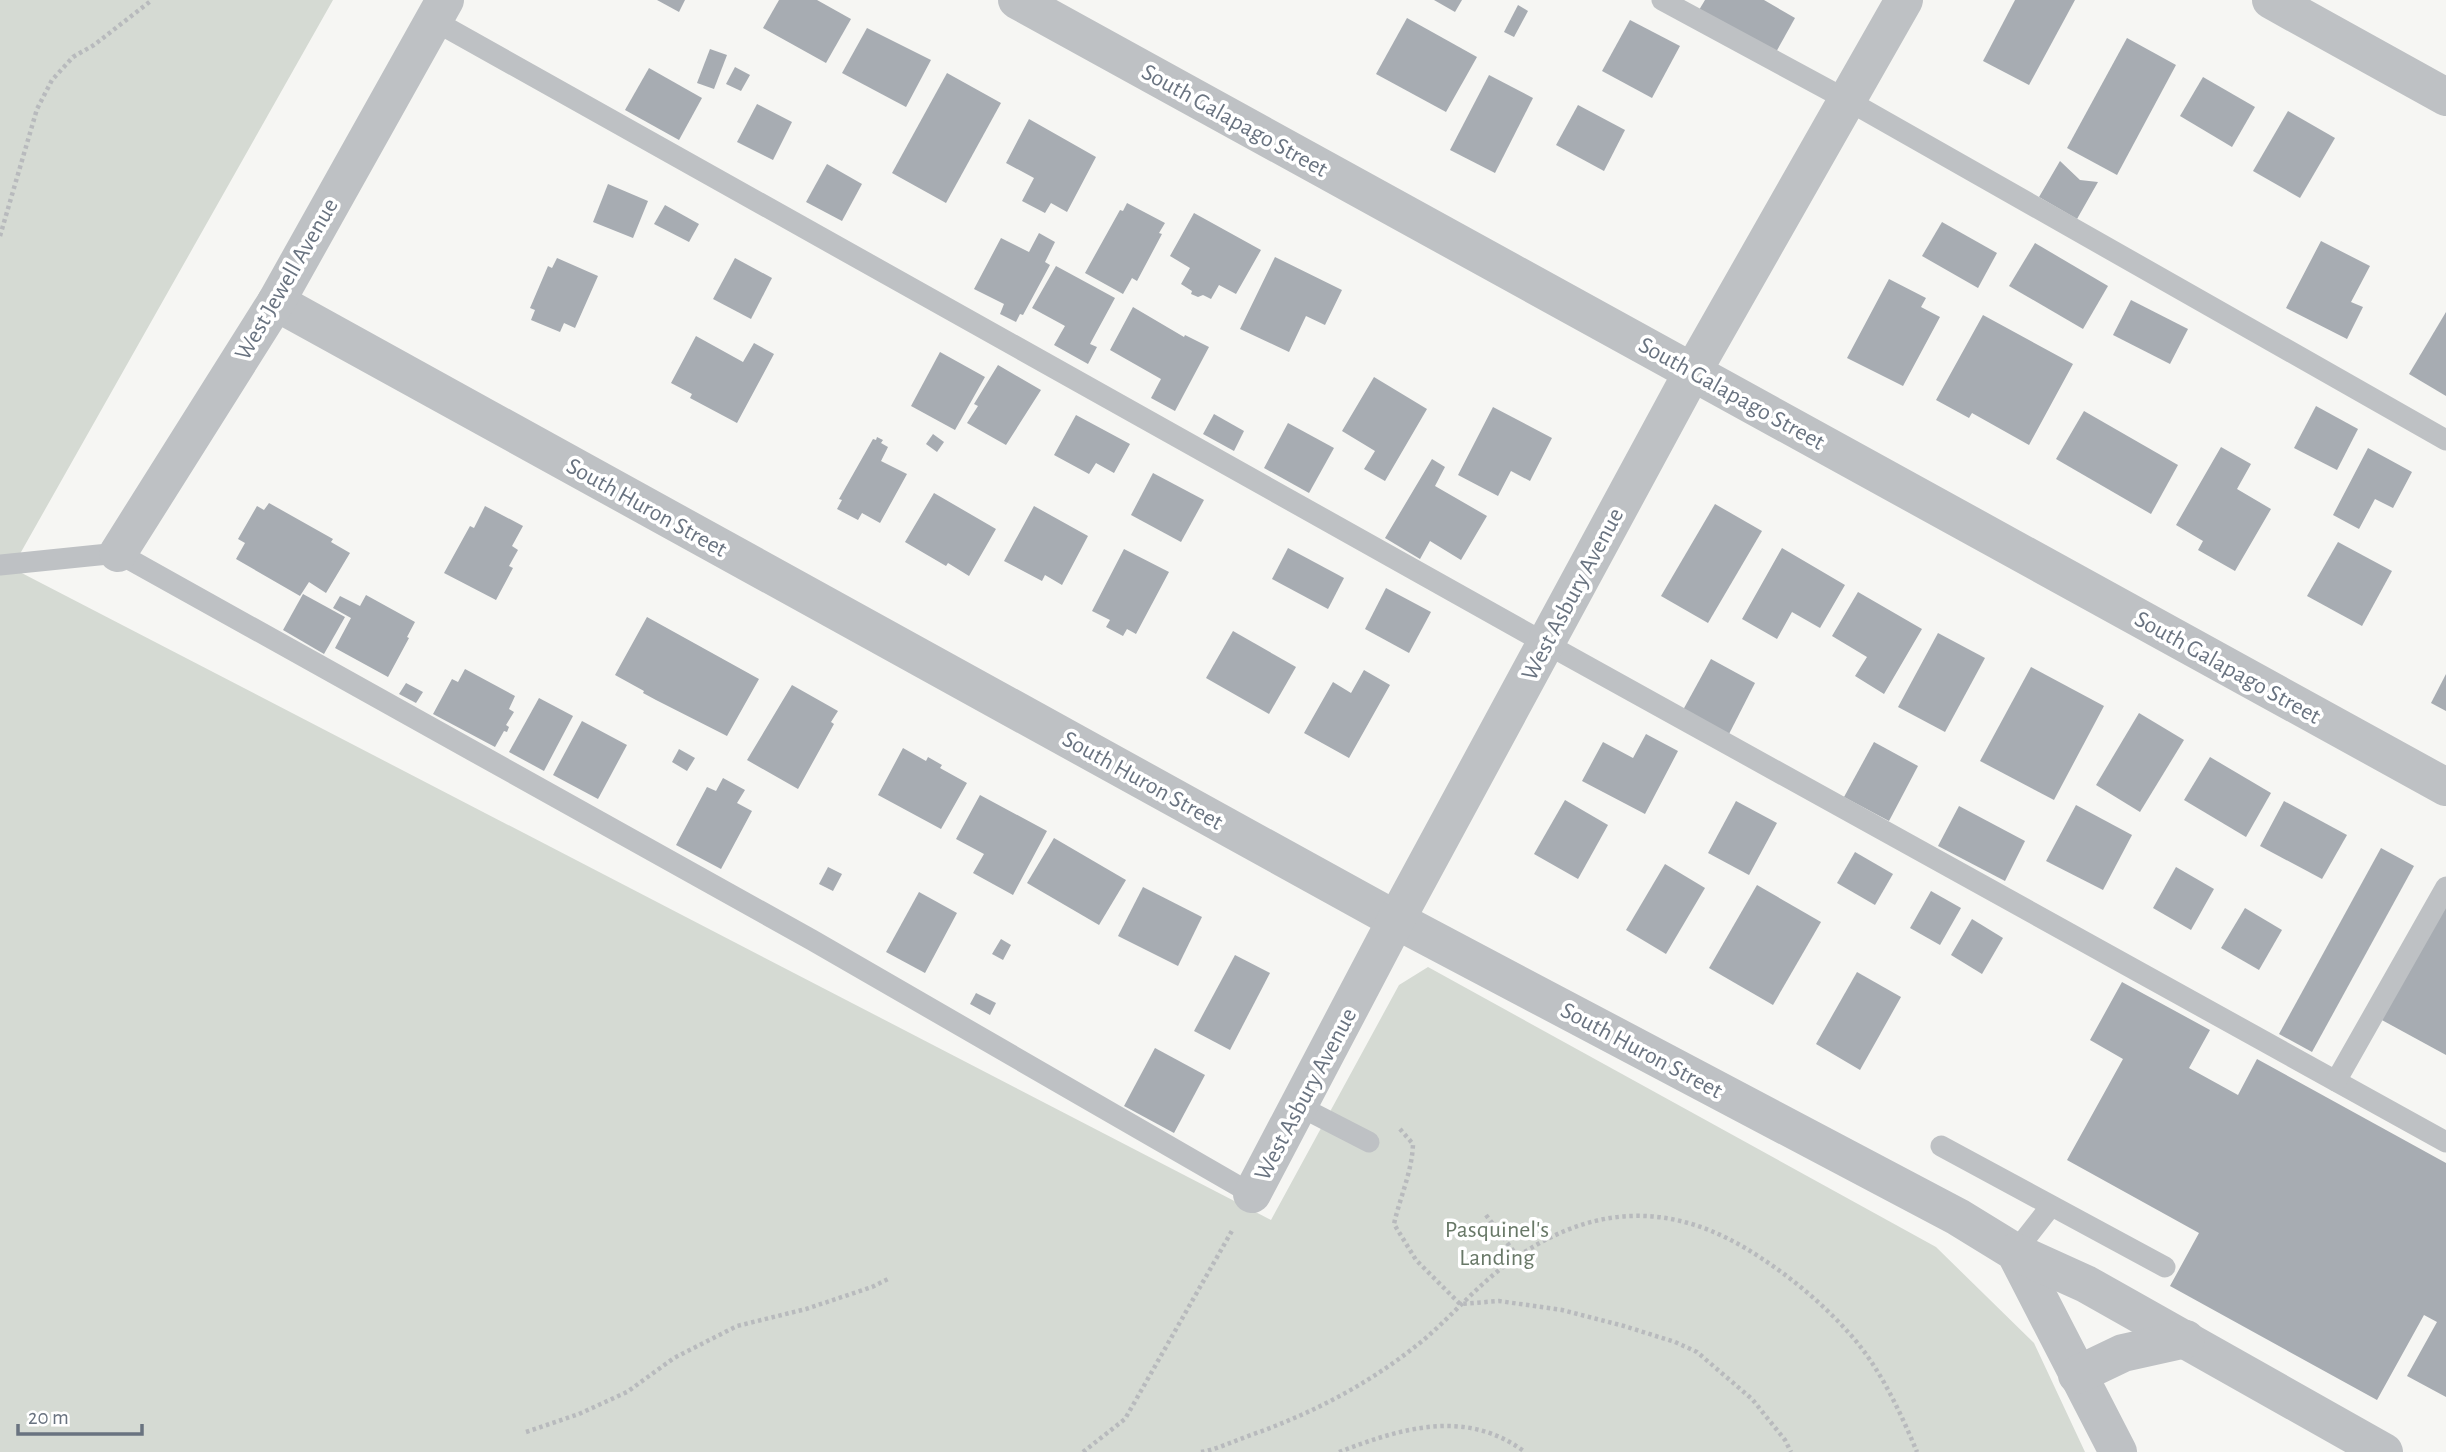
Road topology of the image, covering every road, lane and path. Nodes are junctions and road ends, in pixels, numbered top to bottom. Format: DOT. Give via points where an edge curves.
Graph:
graph roads {
  1 [pos="152,0"];
  2 [pos="1017,0"];
  3 [pos="1662,0"];
  4 [pos="1904,0"];
  5 [pos="2271,0"];
  6 [pos="439,10"];
  7 [pos="2446,97"];
  8 [pos="1847,100"];
  9 [pos="2,221"];
  10 [pos="0,236"];
  11 [pos="276,302"];
  12 [pos="1693,371"];
  13 [pos="2446,440"];
  14 [pos="118,553"];
  15 [pos="0,565"];
  16 [pos="1545,643"];
  17 [pos="2446,787"];
  18 [pos="2446,887"];
  19 [pos="1396,920"];
  20 [pos="2336,1081"];
  21 [pos="1299,1106"];
  22 [pos="1391,1122"];
  23 [pos="1369,1142"];
  24 [pos="2446,1142"];
  25 [pos="1941,1146"];
  26 [pos="1252,1194"];
  27 [pos="2051,1206"];
  28 [pos="1486,1215"];
  29 [pos="2015,1252"];
  30 [pos="1518,1257"];
  31 [pos="2165,1267"];
  32 [pos="890,1278"];
  33 [pos="1460,1304"];
  34 [pos="2186,1339"];
  35 [pos="2077,1375"];
  36 [pos="526,1432"];
  37 [pos="1083,1452"];
  38 [pos="1205,1452"];
  39 [pos="1339,1452"];
  40 [pos="1525,1452"];
  41 [pos="1791,1452"];
  42 [pos="1917,1452"];
  43 [pos="2118,1452"];
  44 [pos="2384,1452"];
  1 -- 9 [label="path" via="73,57 52,80 37,109"];
  2 -- 12 [label="street, South Galapago Street"];
  3 -- 8 [label="lane"];
  4 -- 8 [label="street, West Asbury Avenue"];
  5 -- 7 [label="street"];
  6 -- 11 [label="street, West Jewell Avenue"];
  6 -- 16 [label="lane"];
  8 -- 12 [label="street, West Asbury Avenue"];
  8 -- 13 [label="lane"];
  9 -- 10 [label="path"];
  11 -- 14 [label="street, West Jewell Avenue"];
  11 -- 19 [label="street, South Huron Street"];
  12 -- 16 [label="street, West Asbury Avenue"];
  12 -- 17 [label="street, South Galapago Street"];
  14 -- 15 [label="lane"];
  14 -- 26 [label="lane" via="812,940"];
  16 -- 19 [label="street, West Asbury Avenue"];
  16 -- 20 [label="lane"];
  18 -- 20 [label="lane"];
  19 -- 21 [label="street, West Asbury Avenue"];
  19 -- 29 [label="street, South Huron Street" via="1958,1217"];
  20 -- 24 [label="lane"];
  21 -- 23 [label="lane"];
  21 -- 26 [label="street, West Asbury Avenue"];
  22 -- 33 [label="path" via="1413,1144 1413,1166 1394,1224 1416,1260"];
  25 -- 27 [label="lane"];
  26 -- 37 [label="path" via="1125,1419"];
  27 -- 29 [label="lane"];
  27 -- 31 [label="lane"];
  28 -- 30 [label="path"];
  29 -- 34 [label="street, South Huron Street" via="2086,1284"];
  29 -- 35 [label="street"];
  30 -- 33 [label="path"];
  30 -- 42 [label="path" via="1585,1222 1618,1215 1698,1225 1737,1242 1775,1267 1850,1334 1878,1374"];
  32 -- 36 [label="path" via="806,1309 737,1326 674,1358 627,1392 579,1415"];
  33 -- 38 [label="path" via="1424,1340 1378,1375 1298,1418"];
  33 -- 41 [label="path" via="1499,1301 1562,1310 1675,1342 1697,1352 1752,1399"];
  34 -- 35 [label="street" via="2123,1353"];
  34 -- 44 [label="street, South Huron Street"];
  35 -- 43 [label="street"];
  39 -- 40 [label="path" via="1423,1427 1468,1426 1494,1433"];
}
